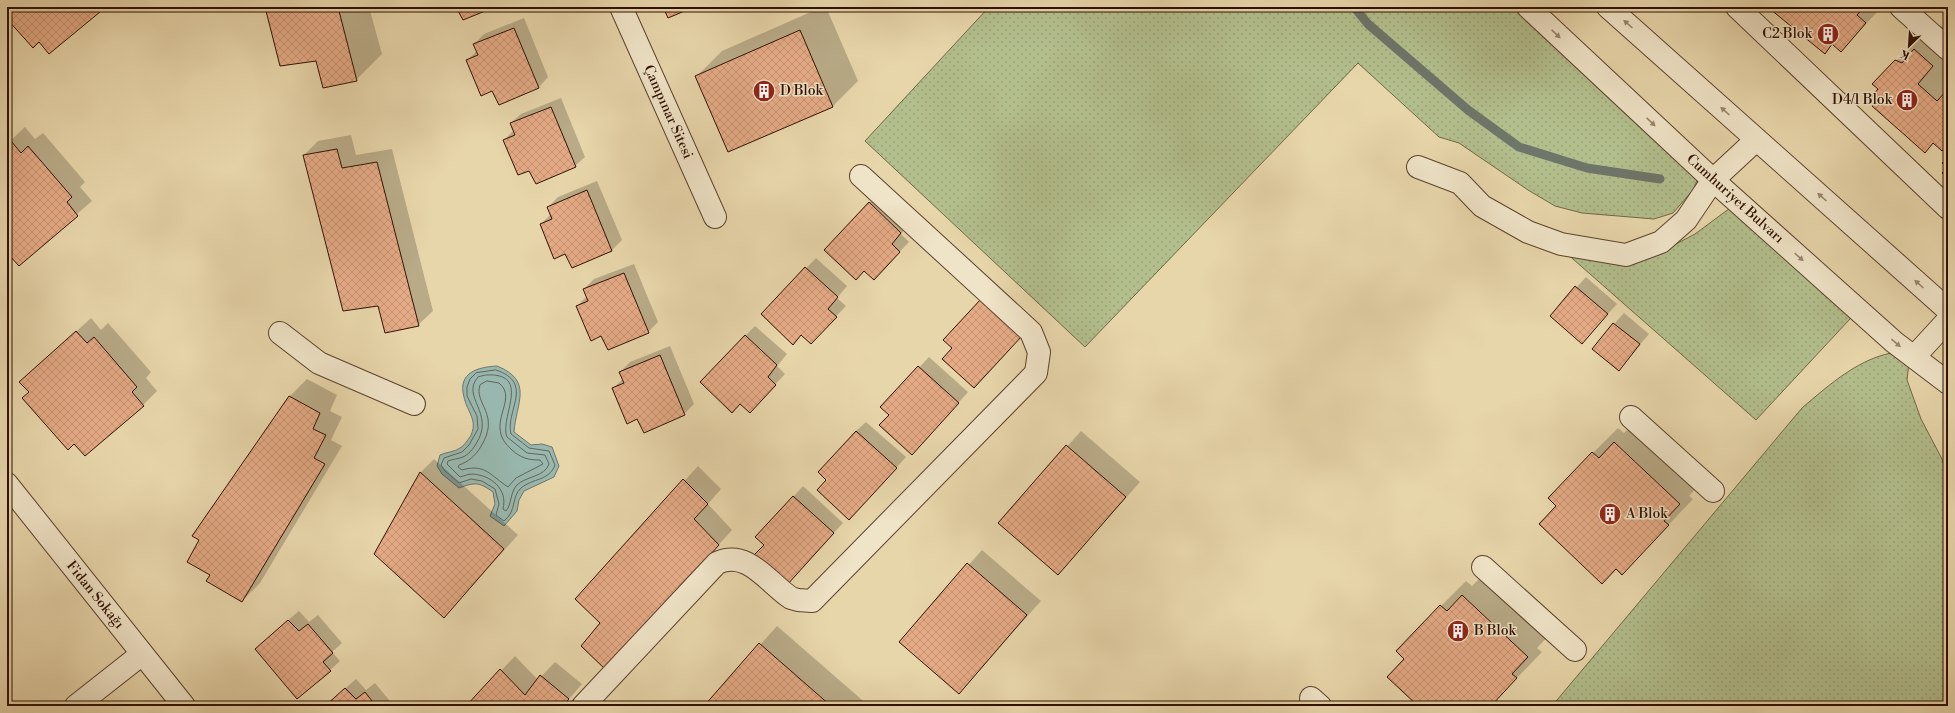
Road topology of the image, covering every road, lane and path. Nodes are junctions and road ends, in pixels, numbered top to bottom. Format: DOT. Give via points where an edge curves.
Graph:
graph roads {
  1 [pos="621,7"];
  2 [pos="1528,7"];
  3 [pos="1608,7"];
  4 [pos="1737,7"];
  5 [pos="1901,7"];
  6 [pos="1948,49"];
  7 [pos="1756,140"];
  8 [pos="1418,167"];
  9 [pos="861,176"];
  10 [pos="1714,180"];
  11 [pos="1948,208"];
  12 [pos="715,216"];
  13 [pos="1948,310"];
  14 [pos="1948,320"];
  15 [pos="280,333"];
  16 [pos="1914,357"];
  17 [pos="1948,383"];
  18 [pos="414,404"];
  19 [pos="1631,417"];
  20 [pos="7,484"];
  21 [pos="1713,491"];
  22 [pos="1483,567"];
  23 [pos="1575,650"];
  24 [pos="142,654"];
  25 [pos="76,706"];
  26 [pos="184,706"];
  27 [pos="583,706"];
  1 -- 12 [label="street, Çampınar Sitesi"];
  2 -- 10 [label="street, Cumhuriyet Bulvarı, one-way"];
  7 -- 3 [label="street, one-way"];
  4 -- 11 [label="street"];
  5 -- 6 [label="street"];
  7 -- 10 [label="street"];
  13 -- 7 [label="street, one-way"];
  8 -- 10 [label="street" via="1460,183 1482,206 1528,232 1561,244 1626,256 1662,242 1686,220"];
  9 -- 27 [label="street" via="1031,332 1039,352 1036,373 812,601 791,598 747,562 732,558 717,562"];
  10 -- 16 [label="street, Cumhuriyet Bulvarı, one-way"];
  14 -- 16 [label="street"];
  15 -- 18 [label="street" via="319,363"];
  16 -- 17 [label="street, Cumhuriyet Bulvarı"];
  19 -- 21 [label="street"];
  20 -- 24 [label="street, Fidan Sokağı"];
  22 -- 23 [label="street"];
  24 -- 25 [label="street"];
  24 -- 26 [label="street, Fidan Sokağı"];
}
